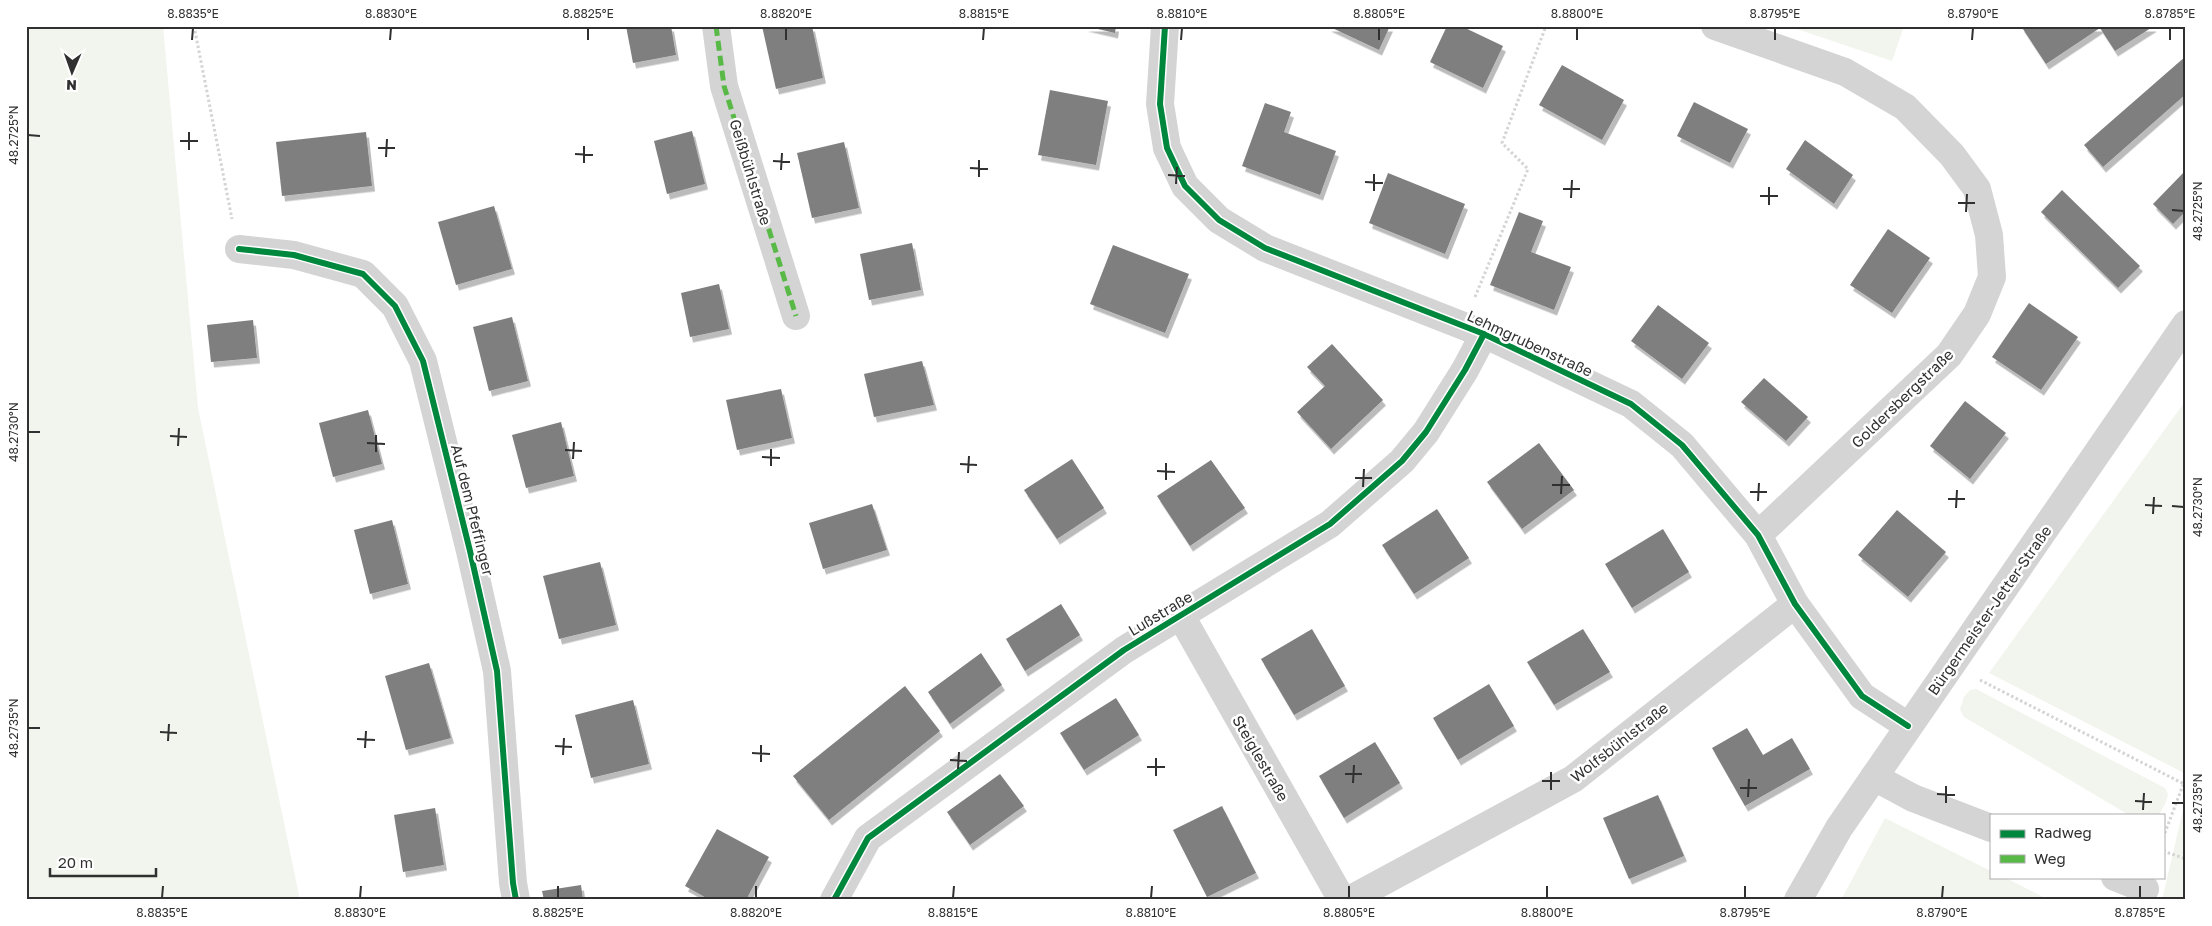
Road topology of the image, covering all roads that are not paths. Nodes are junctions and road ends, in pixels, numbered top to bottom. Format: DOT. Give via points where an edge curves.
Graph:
graph roads {
  1 [pos="716,26"];
  2 [pos="1165,26"];
  3 [pos="1715,26"];
  4 [pos="238,249"];
  5 [pos="796,316"];
  6 [pos="2186,324"];
  7 [pos="1474,330"];
  8 [pos="1758,535"];
  9 [pos="1795,604"];
  10 [pos="1180,616"];
  11 [pos="1908,726"];
  12 [pos="1874,777"];
  13 [pos="1990,828"];
  14 [pos="2118,878"];
  15 [pos="2145,889"];
  16 [pos="516,900"];
  17 [pos="834,900"];
  18 [pos="1342,900"];
  19 [pos="1349,900"];
  20 [pos="1798,900"];
  1 -- 5 [label="street, Geißbühlstraße" via="724,86"];
  2 -- 7 [label="street, Lehmgrubenstraße" via="1160,104 1167,148 1185,186 1219,220 1264,248"];
  3 -- 8 [label="street, Goldersbergstraße" via="1845,72 1905,107 1952,155 1976,189 1989,235 1992,277 1976,314 1949,355"];
  4 -- 16 [label="street, Auf dem Pfeffinger" via="294,255 363,274 395,306 423,361 497,671"];
  6 -- 11 [label="street, Bürgermeister-Jetter-Straße"];
  7 -- 8 [label="street, Lehmgrubenstraße" via="1631,404 1682,446"];
  7 -- 10 [label="street, Lußstraße" via="1465,370 1426,432 1402,460 1330,524"];
  8 -- 9 [label="street, Lehmgrubenstraße"];
  9 -- 11 [label="street, Lehmgrubenstraße" via="1862,696"];
  9 -- 19 [label="street, Wolfsbühlstraße" via="1573,779"];
  10 -- 17 [label="street, Lußstraße" via="1124,650 868,838"];
  10 -- 18 [label="street, Steiglestraße"];
  11 -- 12 [label="street, Bürgermeister-Jetter-Straße"];
  12 -- 13 [label="street" via="1913,798"];
  12 -- 20 [label="street, Bürgermeister-Jetter-Straße" via="1839,828"];
  14 -- 15 [label="street"];
}
